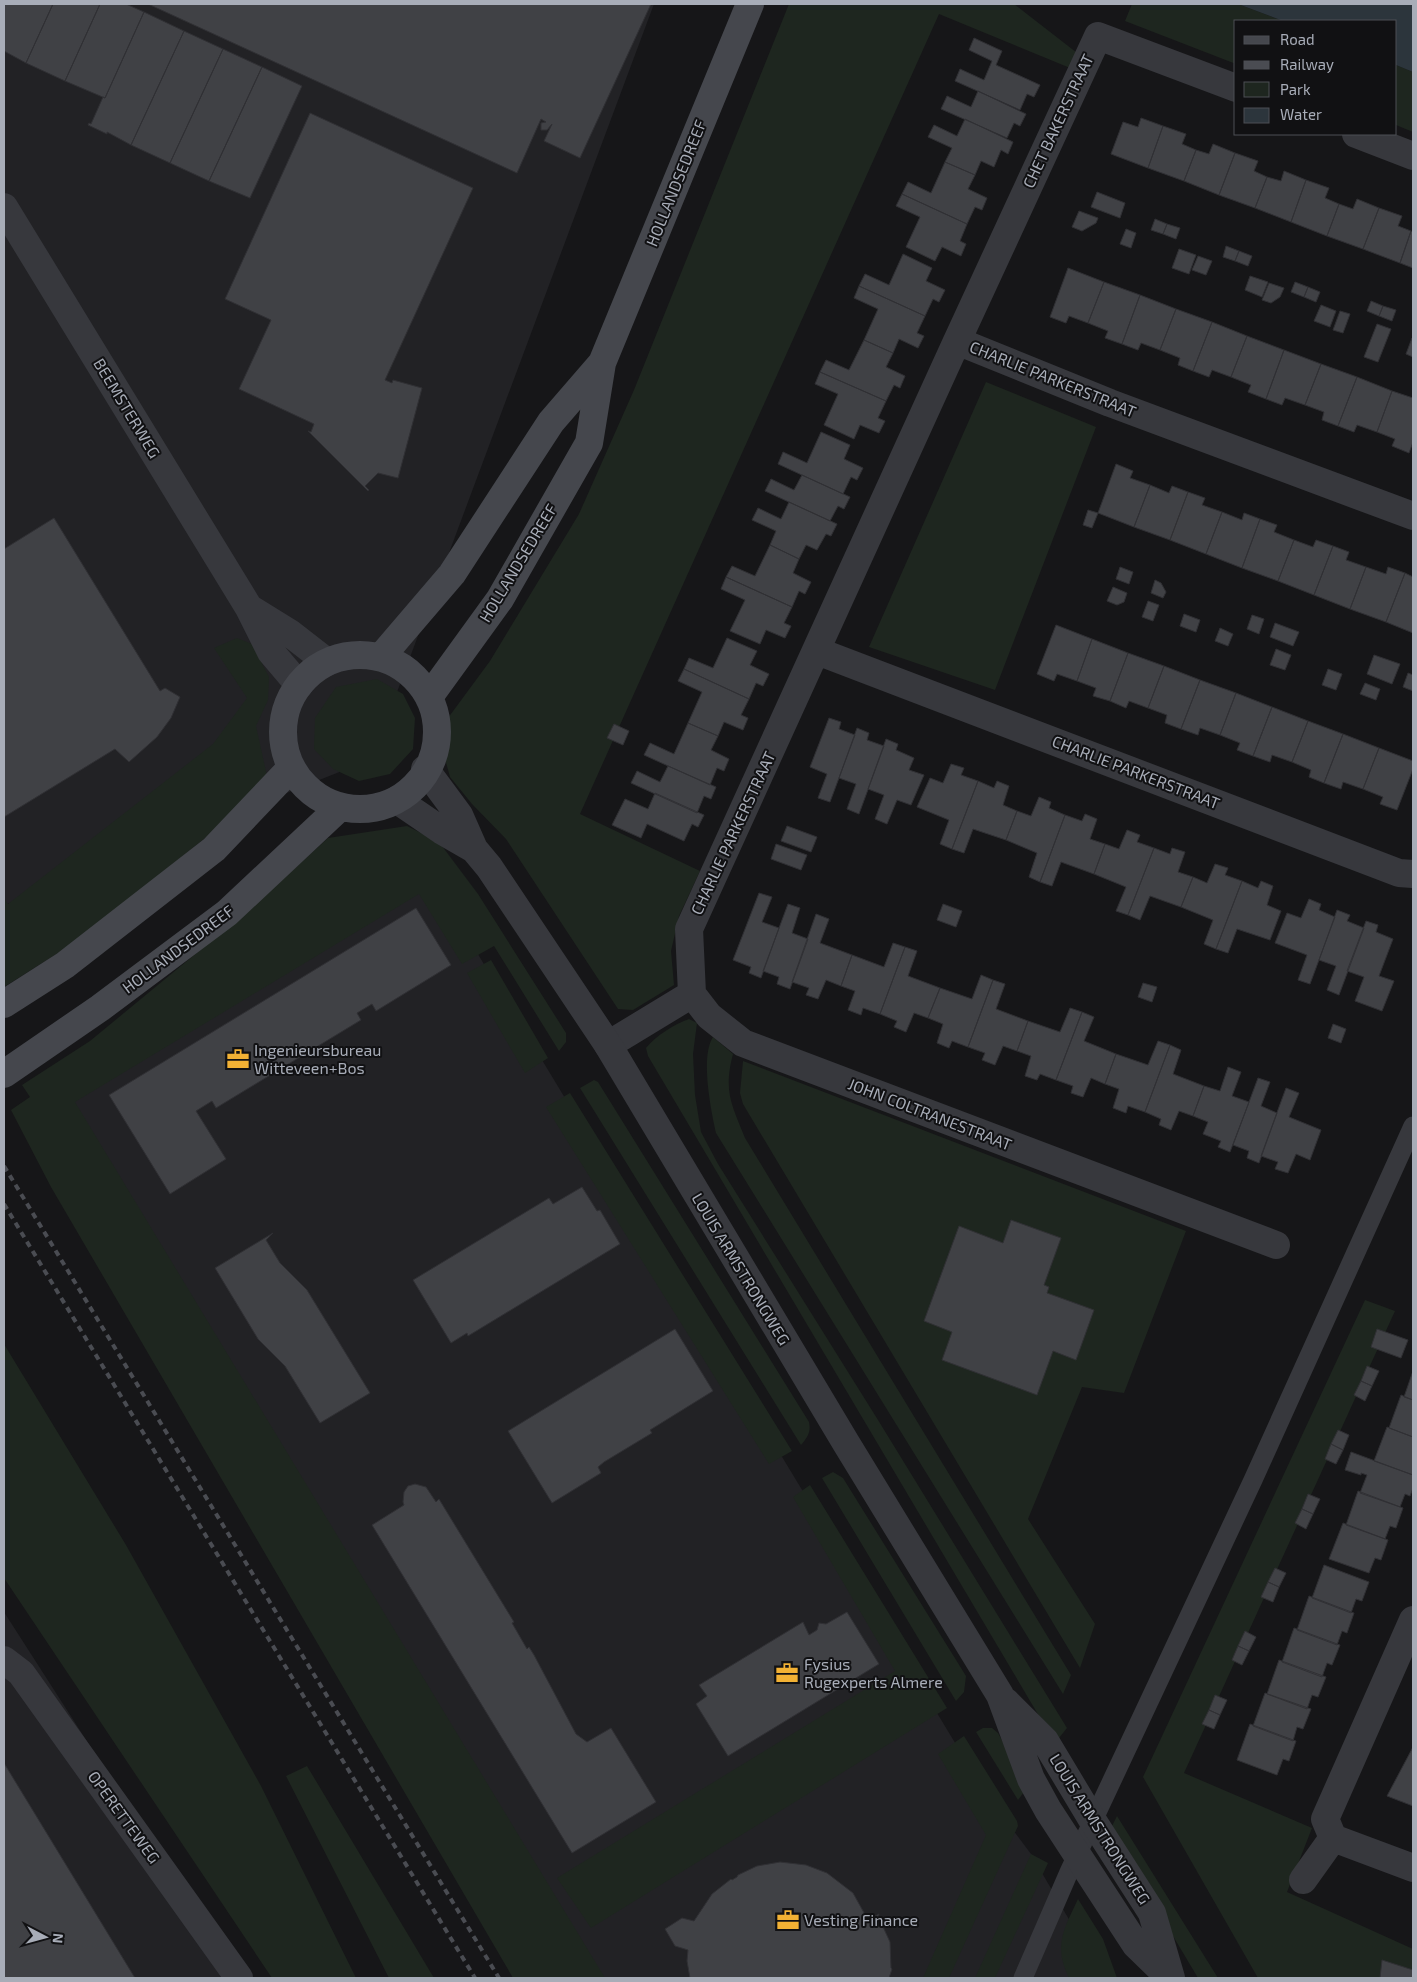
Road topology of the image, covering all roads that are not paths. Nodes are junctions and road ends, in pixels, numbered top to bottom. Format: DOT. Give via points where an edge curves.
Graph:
graph roads {
  1 [pos="750,4"];
  2 [pos="1234,87"];
  3 [pos="1359,135"];
  4 [pos="1413,156"];
  5 [pos="4,207"];
  6 [pos="957,341"];
  7 [pos="602,363"];
  8 [pos="1413,516"];
  9 [pos="249,608"];
  10 [pos="816,651"];
  11 [pos="381,657"];
  12 [pos="327,662"];
  13 [pos="299,685"];
  14 [pos="429,696"];
  15 [pos="291,768"];
  16 [pos="425,769"];
  17 [pos="396,800"];
  18 [pos="339,808"];
  19 [pos="474,849"];
  20 [pos="1406,874"];
  21 [pos="692,994"];
  22 [pos="4,1004"];
  23 [pos="608,1046"];
  24 [pos="4,1074"];
  25 [pos="1413,1126"];
  26 [pos="1276,1245"];
  27 [pos="1413,1620"];
  28 [pos="4,1660"];
  29 [pos="1000,1695"];
  30 [pos="1093,1821"];
  31 [pos="1333,1838"];
  32 [pos="1078,1854"];
  33 [pos="1413,1868"];
  34 [pos="1302,1880"];
  35 [pos="239,1978"];
  36 [pos="1022,1978"];
  37 [pos="1170,1978"];
  1 -- 7 [label="main road, HOLLANDSEDREEF"];
  2 -- 6 [label="street, CHET BAKERSTRAAT" via="1098,36"];
  3 -- 4 [label="street"];
  5 -- 9 [label="street, BEEMSTERWEG"];
  6 -- 8 [label="street, CHARLIE PARKERSTRAAT" via="1110,403"];
  6 -- 10 [label="street, CHARLIE PARKERSTRAAT"];
  7 -- 11 [label="main road, HOLLANDSEDREEF" via="551,422 452,574"];
  7 -- 14 [label="main road, HOLLANDSEDREEF" via="589,443 500,599"];
  9 -- 12 [label="street, BEEMSTERWEG" via="291,634"];
  9 -- 13 [label="street, BEEMSTERWEG" via="271,652"];
  10 -- 20 [label="street, CHARLIE PARKERSTRAAT"];
  10 -- 21 [label="street, CHARLIE PARKERSTRAAT" via="689,929"];
  11 -- 12 [label="main road" via="354,654"];
  11 -- 14 [label="main road" via="408,671"];
  12 -- 13 [label="main road" via="307,675"];
  13 -- 15 [label="main road" via="291,695 283,719 283,742"];
  14 -- 16 [label="main road" via="437,726 434,757"];
  15 -- 18 [label="main road" via="313,794"];
  15 -- 22 [label="main road" via="214,849 65,966"];
  16 -- 17 [label="main road" via="414,787"];
  16 -- 19 [label="street, LOUIS ARMSTRONGWEG" via="459,815"];
  17 -- 18 [label="main road" via="368,809"];
  17 -- 19 [label="street, LOUIS ARMSTRONGWEG"];
  18 -- 24 [label="main road, HOLLANDSEDREEF" via="227,913 100,1008"];
  19 -- 23 [label="street, LOUIS ARMSTRONGWEG"];
  21 -- 23 [label="street"];
  21 -- 26 [label="street, JOHN COLTRANESTRAAT" via="709,1016 743,1043"];
  23 -- 29 [label="street, LOUIS ARMSTRONGWEG"];
  25 -- 30 [label="lane" via="1253,1480"];
  27 -- 31 [label="street" via="1325,1819"];
  28 -- 35 [label="street, OPERETTEWEG" via="21,1673"];
  29 -- 30 [label="street, LOUIS ARMSTRONGWEG" via="1045,1741"];
  29 -- 32 [label="street, LOUIS ARMSTRONGWEG" via="1031,1778"];
  30 -- 32 [label="lane"];
  30 -- 37 [label="street, LOUIS ARMSTRONGWEG" via="1152,1913"];
  31 -- 33 [label="street"];
  31 -- 34 [label="street"];
  32 -- 36 [label="lane"];
  32 -- 37 [label="street, LOUIS ARMSTRONGWEG" via="1136,1945"];
}
